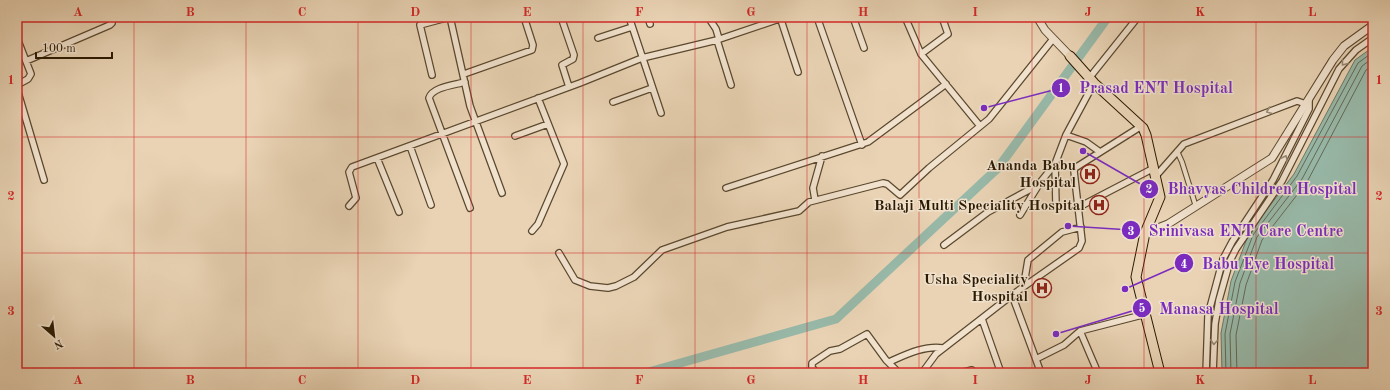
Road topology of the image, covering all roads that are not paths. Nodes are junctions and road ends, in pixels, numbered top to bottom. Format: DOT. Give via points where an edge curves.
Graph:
graph roads {
  1 [pos="113,17"];
  2 [pos="524,17"];
  3 [pos="561,17"];
  4 [pos="629,17"];
  5 [pos="648,17"];
  6 [pos="708,17"];
  7 [pos="817,17"];
  8 [pos="853,17"];
  9 [pos="905,17"];
  10 [pos="942,17"];
  11 [pos="1037,17"];
  12 [pos="1138,17"];
  13 [pos="782,18"];
  14 [pos="650,24"];
  15 [pos="1373,25"];
  16 [pos="632,27"];
  17 [pos="17,38"];
  18 [pos="598,38"];
  19 [pos="1373,38"];
  20 [pos="1053,39"];
  21 [pos="718,40"];
  22 [pos="864,48"];
  23 [pos="922,54"];
  24 [pos="1070,56"];
  25 [pos="642,58"];
  26 [pos="26,61"];
  27 [pos="798,72"];
  28 [pos="464,74"];
  29 [pos="432,75"];
  30 [pos="1091,78"];
  31 [pos="466,82"];
  32 [pos="946,84"];
  33 [pos="17,85"];
  34 [pos="731,85"];
  35 [pos="569,87"];
  36 [pos="652,88"];
  37 [pos="17,89"];
  38 [pos="538,98"];
  39 [pos="613,102"];
  40 [pos="1307,102"];
  41 [pos="661,113"];
  42 [pos="475,121"];
  43 [pos="548,124"];
  44 [pos="980,126"];
  45 [pos="1140,127"];
  46 [pos="442,133"];
  47 [pos="1066,135"];
  48 [pos="515,136"];
  49 [pos="862,145"];
  50 [pos="410,146"];
  51 [pos="1177,151"];
  52 [pos="1100,152"];
  53 [pos="822,156"];
  54 [pos="377,158"];
  55 [pos="1055,164"];
  56 [pos="1155,172"];
  57 [pos="44,180"];
  58 [pos="1038,185"];
  59 [pos="726,188"];
  60 [pos="502,193"];
  61 [pos="815,200"];
  62 [pos="1056,204"];
  63 [pos="349,206"];
  64 [pos="431,206"];
  65 [pos="1079,207"];
  66 [pos="1196,207"];
  67 [pos="470,208"];
  68 [pos="399,212"];
  69 [pos="1020,215"];
  70 [pos="1081,227"];
  71 [pos="532,231"];
  72 [pos="1144,232"];
  73 [pos="944,245"];
  74 [pos="559,253"];
  75 [pos="1027,284"];
  76 [pos="1012,295"];
  77 [pos="1146,314"];
  78 [pos="982,319"];
  79 [pos="1080,331"];
  80 [pos="943,348"];
  81 [pos="1036,359"];
  82 [pos="888,362"];
  83 [pos="816,373"];
  84 [pos="900,373"];
  85 [pos="922,373"];
  86 [pos="960,373"];
  87 [pos="974,373"];
  88 [pos="1001,373"];
  89 [pos="1041,373"];
  90 [pos="1098,373"];
  91 [pos="1160,373"];
  92 [pos="1206,373"];
  93 [pos="1213,373"];
  1 -- 26 [label="street" via="110,25"];
  2 -- 28 [label="street" via="533,45 532,50"];
  3 -- 35 [label="street" via="574,55 573,59 562,66"];
  4 -- 16 [label="street"];
  5 -- 14 [label="street"];
  6 -- 21 [label="street" via="716,29"];
  7 -- 49 [label="street"];
  8 -- 22 [label="street"];
  9 -- 23 [label="street"];
  10 -- 23 [label="street" via="948,34"];
  11 -- 20 [label="street"];
  12 -- 30 [label="street"];
  13 -- 21 [label="street"];
  13 -- 27 [label="street"];
  15 -- 40 [label="street" via="1344,46"];
  16 -- 18 [label="street"];
  16 -- 25 [label="street"];
  17 -- 26 [label="street"];
  19 -- 93 [label="street, one-way" via="1356,50 1339,69 1282,181 1230,261 1215,324"];
  20 -- 24 [label="street"];
  20 -- 44 [label="street" via="989,119"];
  21 -- 25 [label="street"];
  21 -- 34 [label="street"];
  23 -- 32 [label="street"];
  24 -- 30 [label="main road"];
  25 -- 35 [label="street"];
  25 -- 36 [label="street"];
  26 -- 33 [label="street" via="30,76"];
  28 -- 29 [label="street" via="450,17 420,26"];
  28 -- 31 [label="street"];
  30 -- 45 [label="main road"];
  30 -- 47 [label="street"];
  31 -- 42 [label="street"];
  31 -- 46 [label="street" via="436,90 430,95"];
  32 -- 44 [label="street"];
  32 -- 49 [label="street" via="884,132"];
  35 -- 38 [label="street"];
  36 -- 39 [label="street"];
  36 -- 41 [label="street"];
  37 -- 57 [label="street"];
  38 -- 42 [label="street"];
  38 -- 43 [label="street"];
  40 -- 51 [label="street, one-way" via="1297,101 1184,144"];
  40 -- 66 [label="street" via="1272,158"];
  92 -- 40 [label="street, one-way" via="1208,315 1223,259 1283,162 1309,109"];
  42 -- 46 [label="street"];
  42 -- 60 [label="street"];
  43 -- 48 [label="street"];
  43 -- 71 [label="street" via="564,164 538,224"];
  44 -- 61 [label="street" via="900,195 883,183"];
  45 -- 52 [label="street"];
  45 -- 56 [label="main road" via="1146,135"];
  46 -- 50 [label="street"];
  46 -- 67 [label="street"];
  47 -- 52 [label="street" via="1086,142"];
  47 -- 55 [label="street"];
  49 -- 53 [label="street"];
  50 -- 54 [label="street"];
  50 -- 64 [label="street"];
  51 -- 56 [label="street"];
  51 -- 66 [label="street"];
  52 -- 65 [label="street" via="1077,166 1074,172"];
  53 -- 59 [label="street"];
  53 -- 61 [label="street" via="813,188"];
  54 -- 63 [label="street" via="350,169 356,198"];
  54 -- 68 [label="street"];
  55 -- 58 [label="street"];
  55 -- 62 [label="street"];
  56 -- 65 [label="street"];
  56 -- 72 [label="main road" via="1160,196"];
  58 -- 69 [label="street"];
  58 -- 73 [label="street" via="988,212"];
  61 -- 74 [label="street" via="805,204 799,211 727,227 662,250 634,277 608,288 590,286 575,280"];
  65 -- 70 [label="street"];
  66 -- 72 [label="street" via="1168,224"];
  70 -- 75 [label="street" via="1082,241 1079,248"];
  70 -- 75 [label="street" via="1062,232 1028,260 1025,278"];
  72 -- 77 [label="main road" via="1136,276"];
  75 -- 76 [label="street"];
  76 -- 78 [label="street"];
  76 -- 81 [label="street"];
  77 -- 79 [label="street"];
  77 -- 91 [label="main road"];
  78 -- 80 [label="street"];
  78 -- 88 [label="street"];
  79 -- 81 [label="street" via="1064,344"];
  79 -- 90 [label="street"];
  80 -- 82 [label="street" via="924,349"];
  80 -- 85 [label="street"];
  81 -- 89 [label="street"];
  82 -- 83 [label="street" via="869,335 864,334 812,363"];
  82 -- 84 [label="street"];
  86 -- 87 [label="street" via="972,370"];
}
